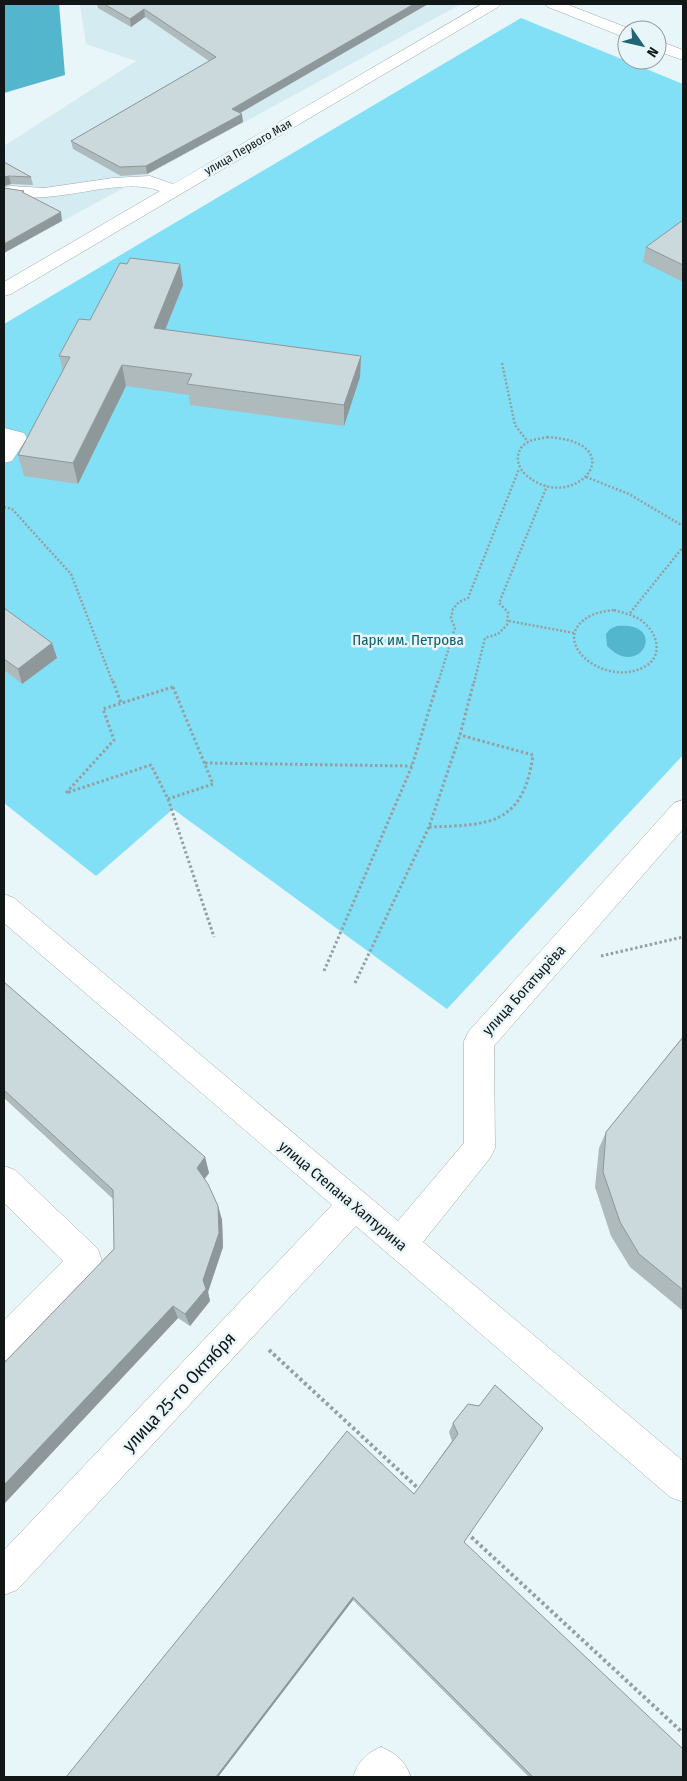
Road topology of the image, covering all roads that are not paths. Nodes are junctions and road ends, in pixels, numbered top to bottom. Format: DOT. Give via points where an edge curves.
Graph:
graph roads {
  1 [pos="493,4"];
  2 [pos="553,4"];
  3 [pos="617,29"];
  4 [pos="667,49"];
  5 [pos="683,55"];
  6 [pos="174,190"];
  7 [pos="11,191"];
  8 [pos="4,290"];
  9 [pos="4,435"];
  10 [pos="4,456"];
  11 [pos="683,811"];
  12 [pos="4,906"];
  13 [pos="4,1181"];
  14 [pos="354,1206"];
  15 [pos="400,1244"];
  16 [pos="4,1344"];
  17 [pos="683,1484"];
  18 [pos="4,1577"];
  19 [pos="373,1777"];
  20 [pos="391,1777"];
  1 -- 6 [label="street, улица Первого Мая"];
  2 -- 3 [label="street"];
  4 -- 5 [label="street"];
  6 -- 7 [label="street" via="150,181 44,193"];
  6 -- 8 [label="street, улица Первого Мая"];
  9 -- 10 [label="street" via="16,438"];
  11 -- 15 [label="street, улица Богатырёва" via="479,1040 479,1148"];
  12 -- 14 [label="street, улица Степана Халтурина"];
  13 -- 16 [label="street" via="86,1261"];
  14 -- 15 [label="street, улица Степана Халтурина"];
  14 -- 18 [label="street, улица 25-го Октября"];
  15 -- 17 [label="street, улица Степана Халтурина"];
  19 -- 20 [label="street" via="380,1766"];
}
